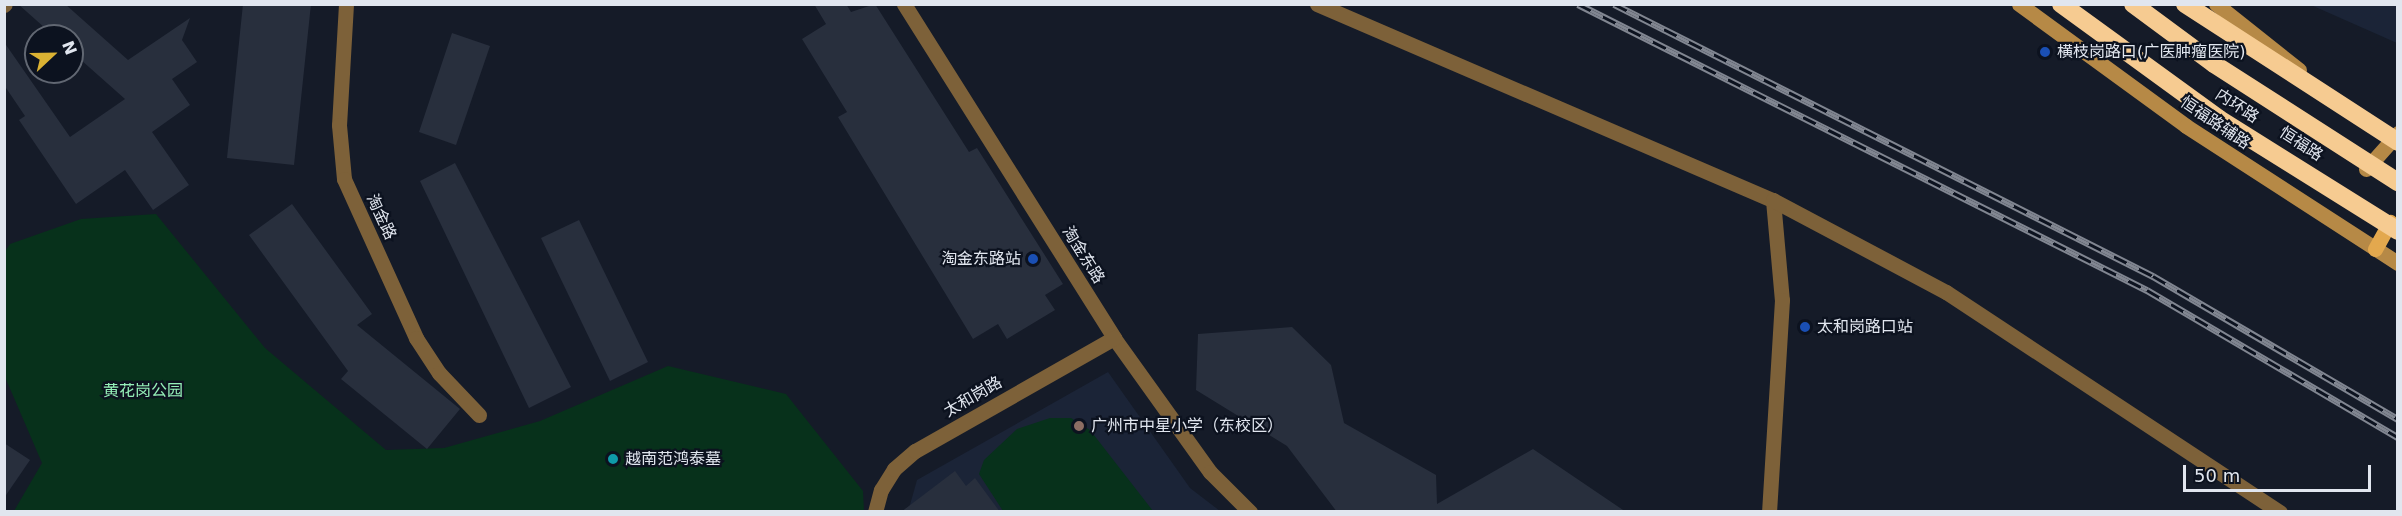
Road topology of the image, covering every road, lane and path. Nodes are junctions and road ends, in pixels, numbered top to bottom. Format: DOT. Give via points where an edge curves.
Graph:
graph roads {
  1 [pos="346,4"];
  2 [pos="904,4"];
  3 [pos="1317,4"];
  4 [pos="2019,4"];
  5 [pos="2061,4"];
  6 [pos="2070,4"];
  7 [pos="2124,4"];
  8 [pos="2133,4"];
  9 [pos="2185,4"];
  10 [pos="2216,4"];
  11 [pos="2396,139"];
  12 [pos="2366,169"];
  13 [pos="2397,182"];
  14 [pos="2397,188"];
  15 [pos="1773,200"];
  16 [pos="2395,227"];
  17 [pos="2375,249"];
  18 [pos="2397,263"];
  19 [pos="1114,338"];
  20 [pos="479,416"];
  21 [pos="875,512"];
  22 [pos="1250,512"];
  23 [pos="1769,512"];
  24 [pos="2280,512"];
  1 -- 20 [label="street, 淘金路" via="339,125 344,179 416,338 439,373"];
  2 -- 19 [label="street, 淘金东路"];
  3 -- 15 [label="street"];
  4 -- 17 [label="main road, 恒福路辅路" via="2186,126"];
  5 -- 16 [label="highway, 内环路, bridge" via="2219,118"];
  6 -- 16 [label="main road, 恒福路" via="2160,72"];
  7 -- 12 [label="main road, 恒福路" via="2199,60"];
  8 -- 13 [label="highway, 内环路, bridge" via="2214,63"];
  9 -- 11 [label="highway, bridge"];
  10 -- 11 [label="main road"];
  11 -- 12 [label="main road"];
  12 -- 14 [label="main road, 恒福路"];
  15 -- 23 [label="street" via="1782,300"];
  15 -- 24 [label="street" via="1946,292"];
  16 -- 17 [label="main road"];
  17 -- 18 [label="main road, 恒福路辅路"];
  19 -- 21 [label="street, 太和岗路" via="915,451 894,469 880,490"];
  19 -- 22 [label="street, 淘金东路" via="1210,472"];
}
